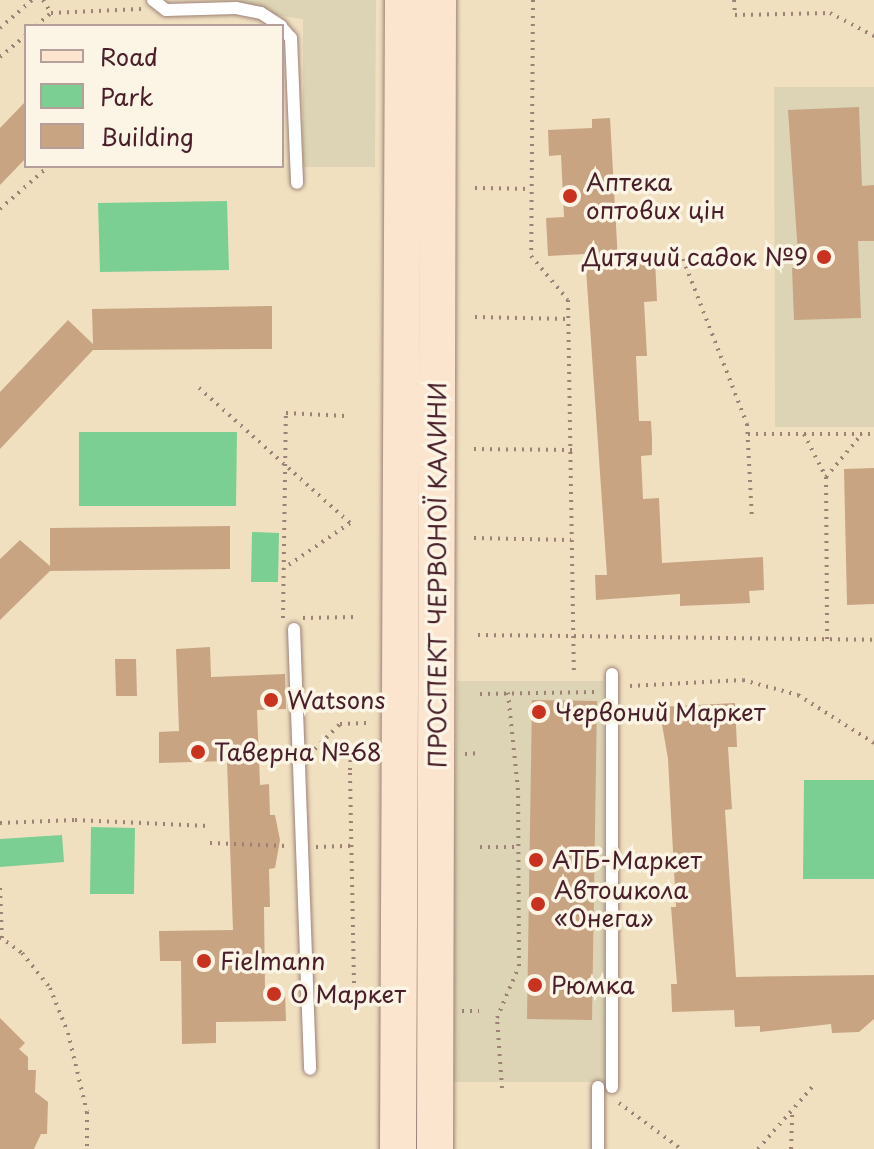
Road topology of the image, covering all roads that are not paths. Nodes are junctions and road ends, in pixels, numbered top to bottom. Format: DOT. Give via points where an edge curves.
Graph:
graph roads {
  1 [pos="153,0"];
  2 [pos="403,0"];
  3 [pos="438,0"];
  4 [pos="277,24"];
  5 [pos="284,30"];
  6 [pos="297,183"];
  7 [pos="294,629"];
  8 [pos="612,674"];
  9 [pos="310,1069"];
  10 [pos="598,1087"];
  11 [pos="612,1087"];
  12 [pos="398,1149"];
  13 [pos="435,1149"];
  14 [pos="598,1149"];
  1 -- 4 [label="lane" via="166,10 236,8 261,13"];
  2 -- 12 [label="main road, ПРОСПЕКТ ЧЕРВОНОЇ КАЛИНИ"];
  3 -- 13 [label="main road, ПРОСПЕКТ ЧЕРВОНОЇ КАЛИНИ"];
  5 -- 6 [label="lane" via="291,38"];
  7 -- 9 [label="lane"];
  8 -- 11 [label="lane"];
  10 -- 14 [label="lane"];
}
